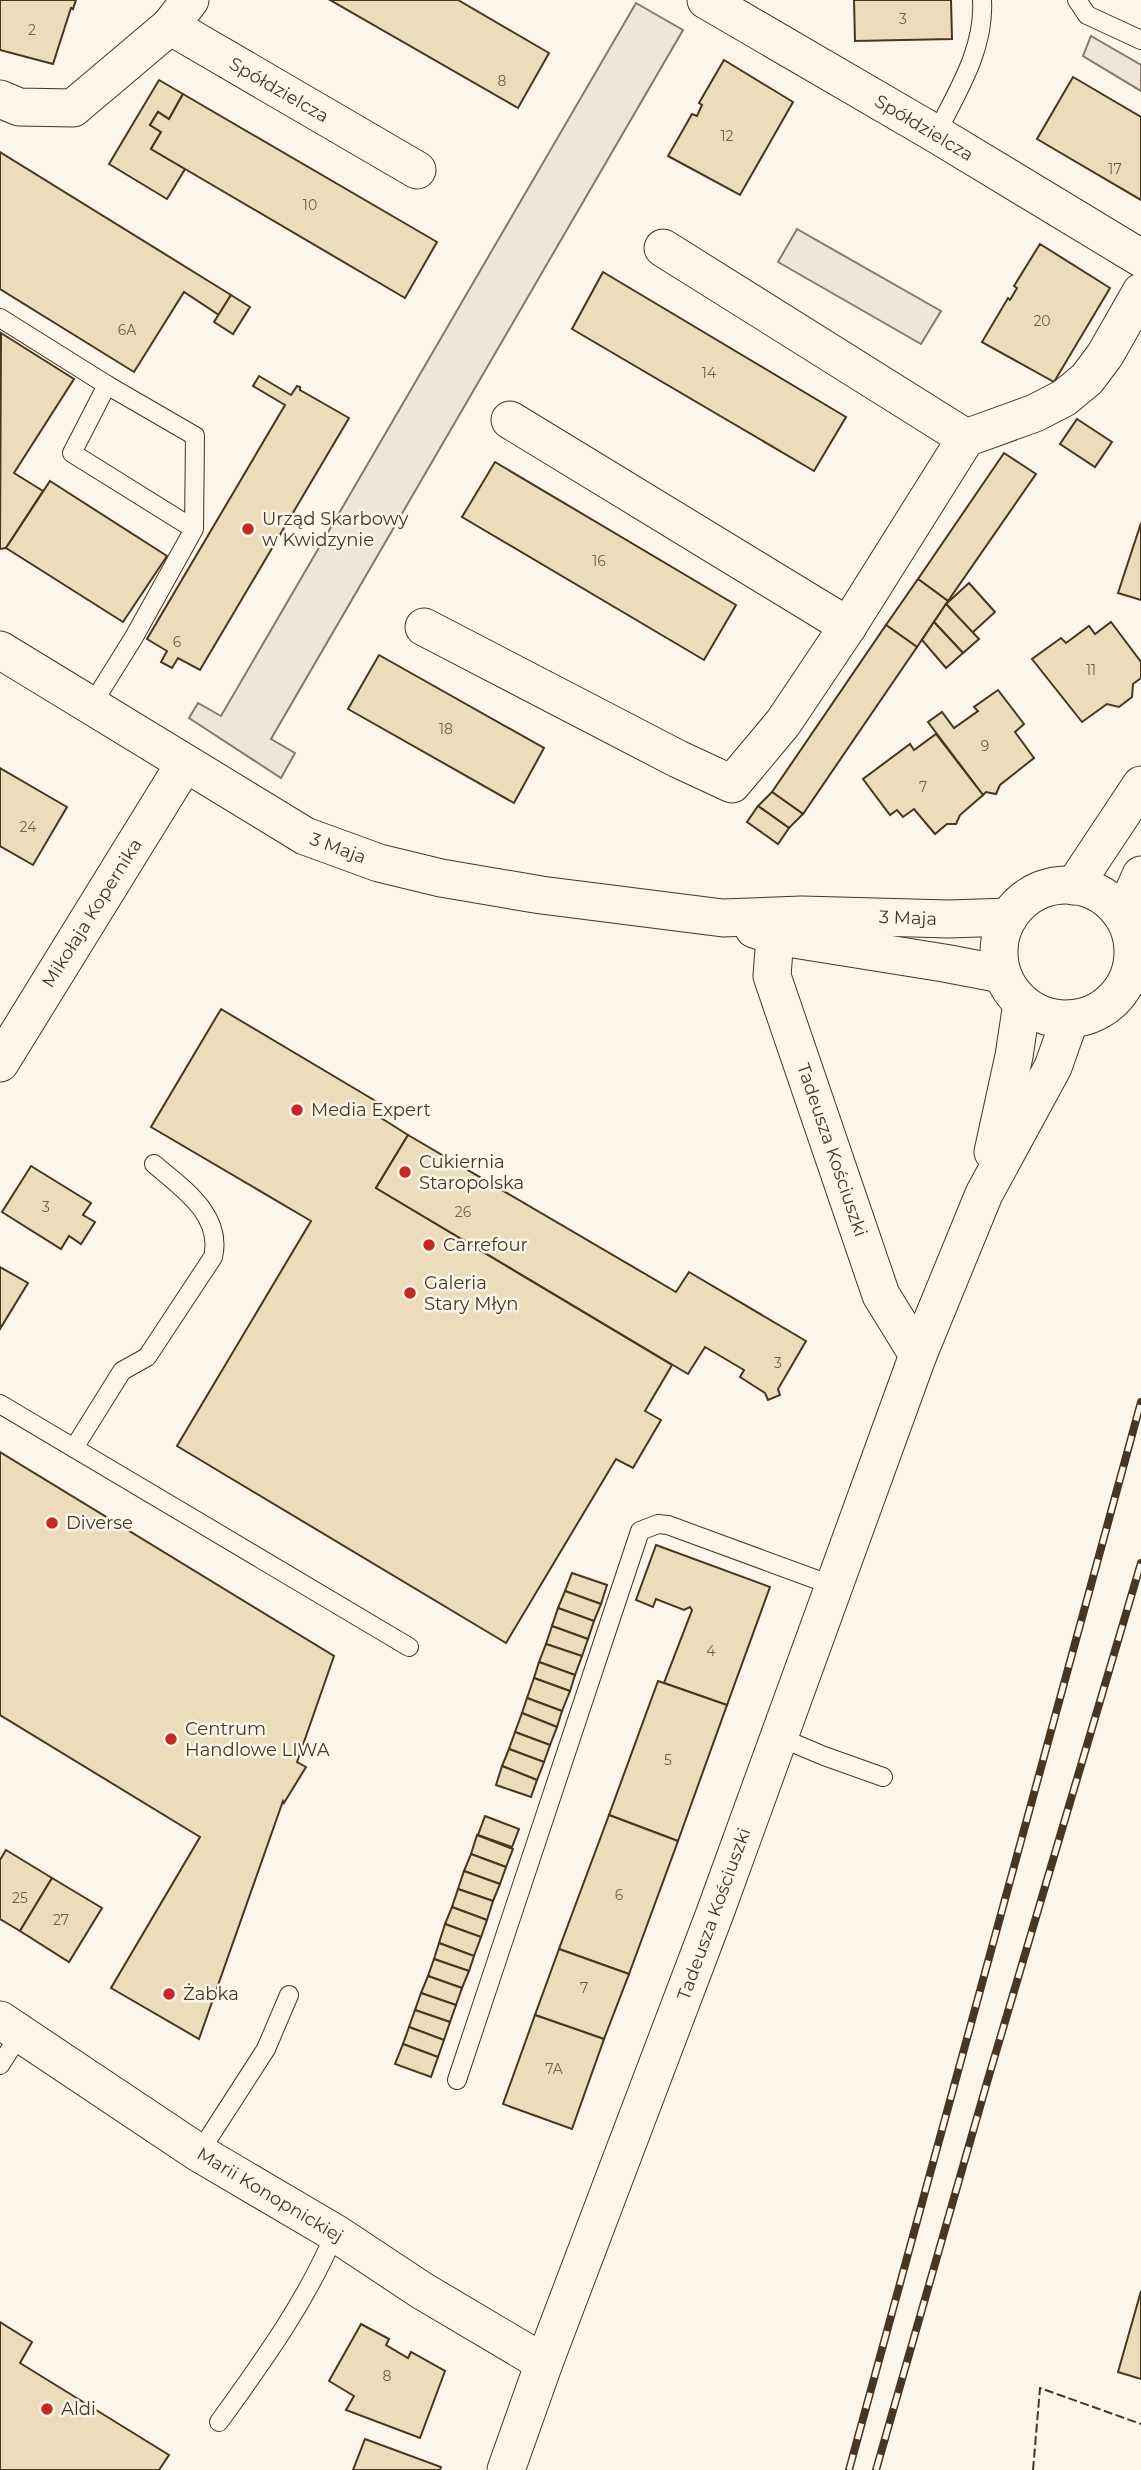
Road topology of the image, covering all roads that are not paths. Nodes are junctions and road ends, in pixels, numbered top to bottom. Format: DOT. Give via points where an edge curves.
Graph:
graph roads {
  1 [pos="706,0"];
  2 [pos="982,0"];
  3 [pos="1077,0"];
  4 [pos="180,13"];
  5 [pos="1141,40"];
  6 [pos="0,99"];
  7 [pos="936,134"];
  8 [pos="417,170"];
  9 [pos="663,248"];
  10 [pos="1141,258"];
  11 [pos="1141,292"];
  12 [pos="0,318"];
  13 [pos="107,385"];
  14 [pos="510,420"];
  15 [pos="966,438"];
  16 [pos="194,529"];
  17 [pos="848,626"];
  18 [pos="424,627"];
  19 [pos="0,650"];
  20 [pos="90,706"];
  21 [pos="185,763"];
  22 [pos="1141,785"];
  23 [pos="1141,875"];
  24 [pos="1074,886"];
  25 [pos="1122,916"];
  26 [pos="1009,917"];
  27 [pos="723,918"];
  28 [pos="775,936"];
  29 [pos="1136,973"];
  30 [pos="1012,989"];
  31 [pos="1070,1019"];
  32 [pos="0,1063"];
  33 [pos="154,1164"];
  34 [pos="984,1194"];
  35 [pos="918,1355"];
  36 [pos="0,1405"];
  37 [pos="74,1448"];
  38 [pos="834,1586"];
  39 [pos="409,1647"];
  40 [pos="779,1737"];
  41 [pos="883,1777"];
  42 [pos="289,1995"];
  43 [pos="10,2027"];
  44 [pos="0,2066"];
  45 [pos="457,2080"];
  46 [pos="199,2153"];
  47 [pos="335,2233"];
  48 [pos="544,2363"];
  49 [pos="219,2422"];
  50 [pos="506,2470"];
  1 -- 7 [label="street, Spółdzielcza"];
  2 -- 7 [label="lane" via="975,54"];
  3 -- 5 [label="lane" via="1087,15"];
  4 -- 6 [label="street" via="73,108 19,107"];
  4 -- 8 [label="street, Spółdzielcza"];
  7 -- 10 [label="street, Spółdzielcza"];
  9 -- 15 [label="street"];
  11 -- 15 [label="street" via="1087,379 1035,412"];
  12 -- 13 [label="lane"];
  13 -- 16 [label="lane" via="195,436"];
  13 -- 16 [label="lane" via="72,453"];
  14 -- 17 [label="street"];
  15 -- 17 [label="street"];
  16 -- 20 [label="lane"];
  17 -- 18 [label="street" via="783,723 732,784"];
  19 -- 20 [label="street, 3 Maja"];
  20 -- 21 [label="street, 3 Maja"];
  21 -- 27 [label="street, 3 Maja" via="305,836 379,863 541,895"];
  21 -- 32 [label="street, Mikołaja Kopernika"];
  22 -- 24 [label="street"];
  23 -- 25 [label="street"];
  24 -- 25 [label="street" via="1110,901"];
  24 -- 26 [label="street" via="1037,892"];
  25 -- 29 [label="street"];
  26 -- 27 [label="street, 3 Maja"];
  26 -- 30 [label="street" via="999,955"];
  27 -- 28 [label="street, 3 Maja"];
  28 -- 30 [label="street, 3 Maja" via="944,962"];
  28 -- 35 [label="street, Tadeusza Kościuszki" via="772,976 881,1295"];
  29 -- 31 [label="street" via="1108,1004"];
  30 -- 31 [label="street" via="1045,1016"];
  30 -- 34 [label="street, Tadeusza Kościuszki" via="1014,1056"];
  31 -- 34 [label="street, Tadeusza Kościuszki" via="1053,1067"];
  33 -- 37 [label="lane" via="193,1198 207,1217 215,1239 213,1258 147,1357 122,1371"];
  34 -- 35 [label="street, Tadeusza Kościuszki"];
  35 -- 38 [label="street, Tadeusza Kościuszki"];
  36 -- 37 [label="lane"];
  37 -- 39 [label="lane"];
  38 -- 40 [label="street, Tadeusza Kościuszki"];
  38 -- 45 [label="lane" via="668,1525 640,1531"];
  40 -- 41 [label="lane"];
  40 -- 48 [label="street, Tadeusza Kościuszki"];
  42 -- 46 [label="lane" via="266,2049"];
  43 -- 44 [label="lane"];
  43 -- 46 [label="street, Marii Konopnickiej"];
  46 -- 47 [label="street, Marii Konopnickiej"];
  47 -- 48 [label="street, Marii Konopnickiej"];
  47 -- 49 [label="lane" via="277,2343"];
  48 -- 50 [label="street, Tadeusza Kościuszki"];
}
